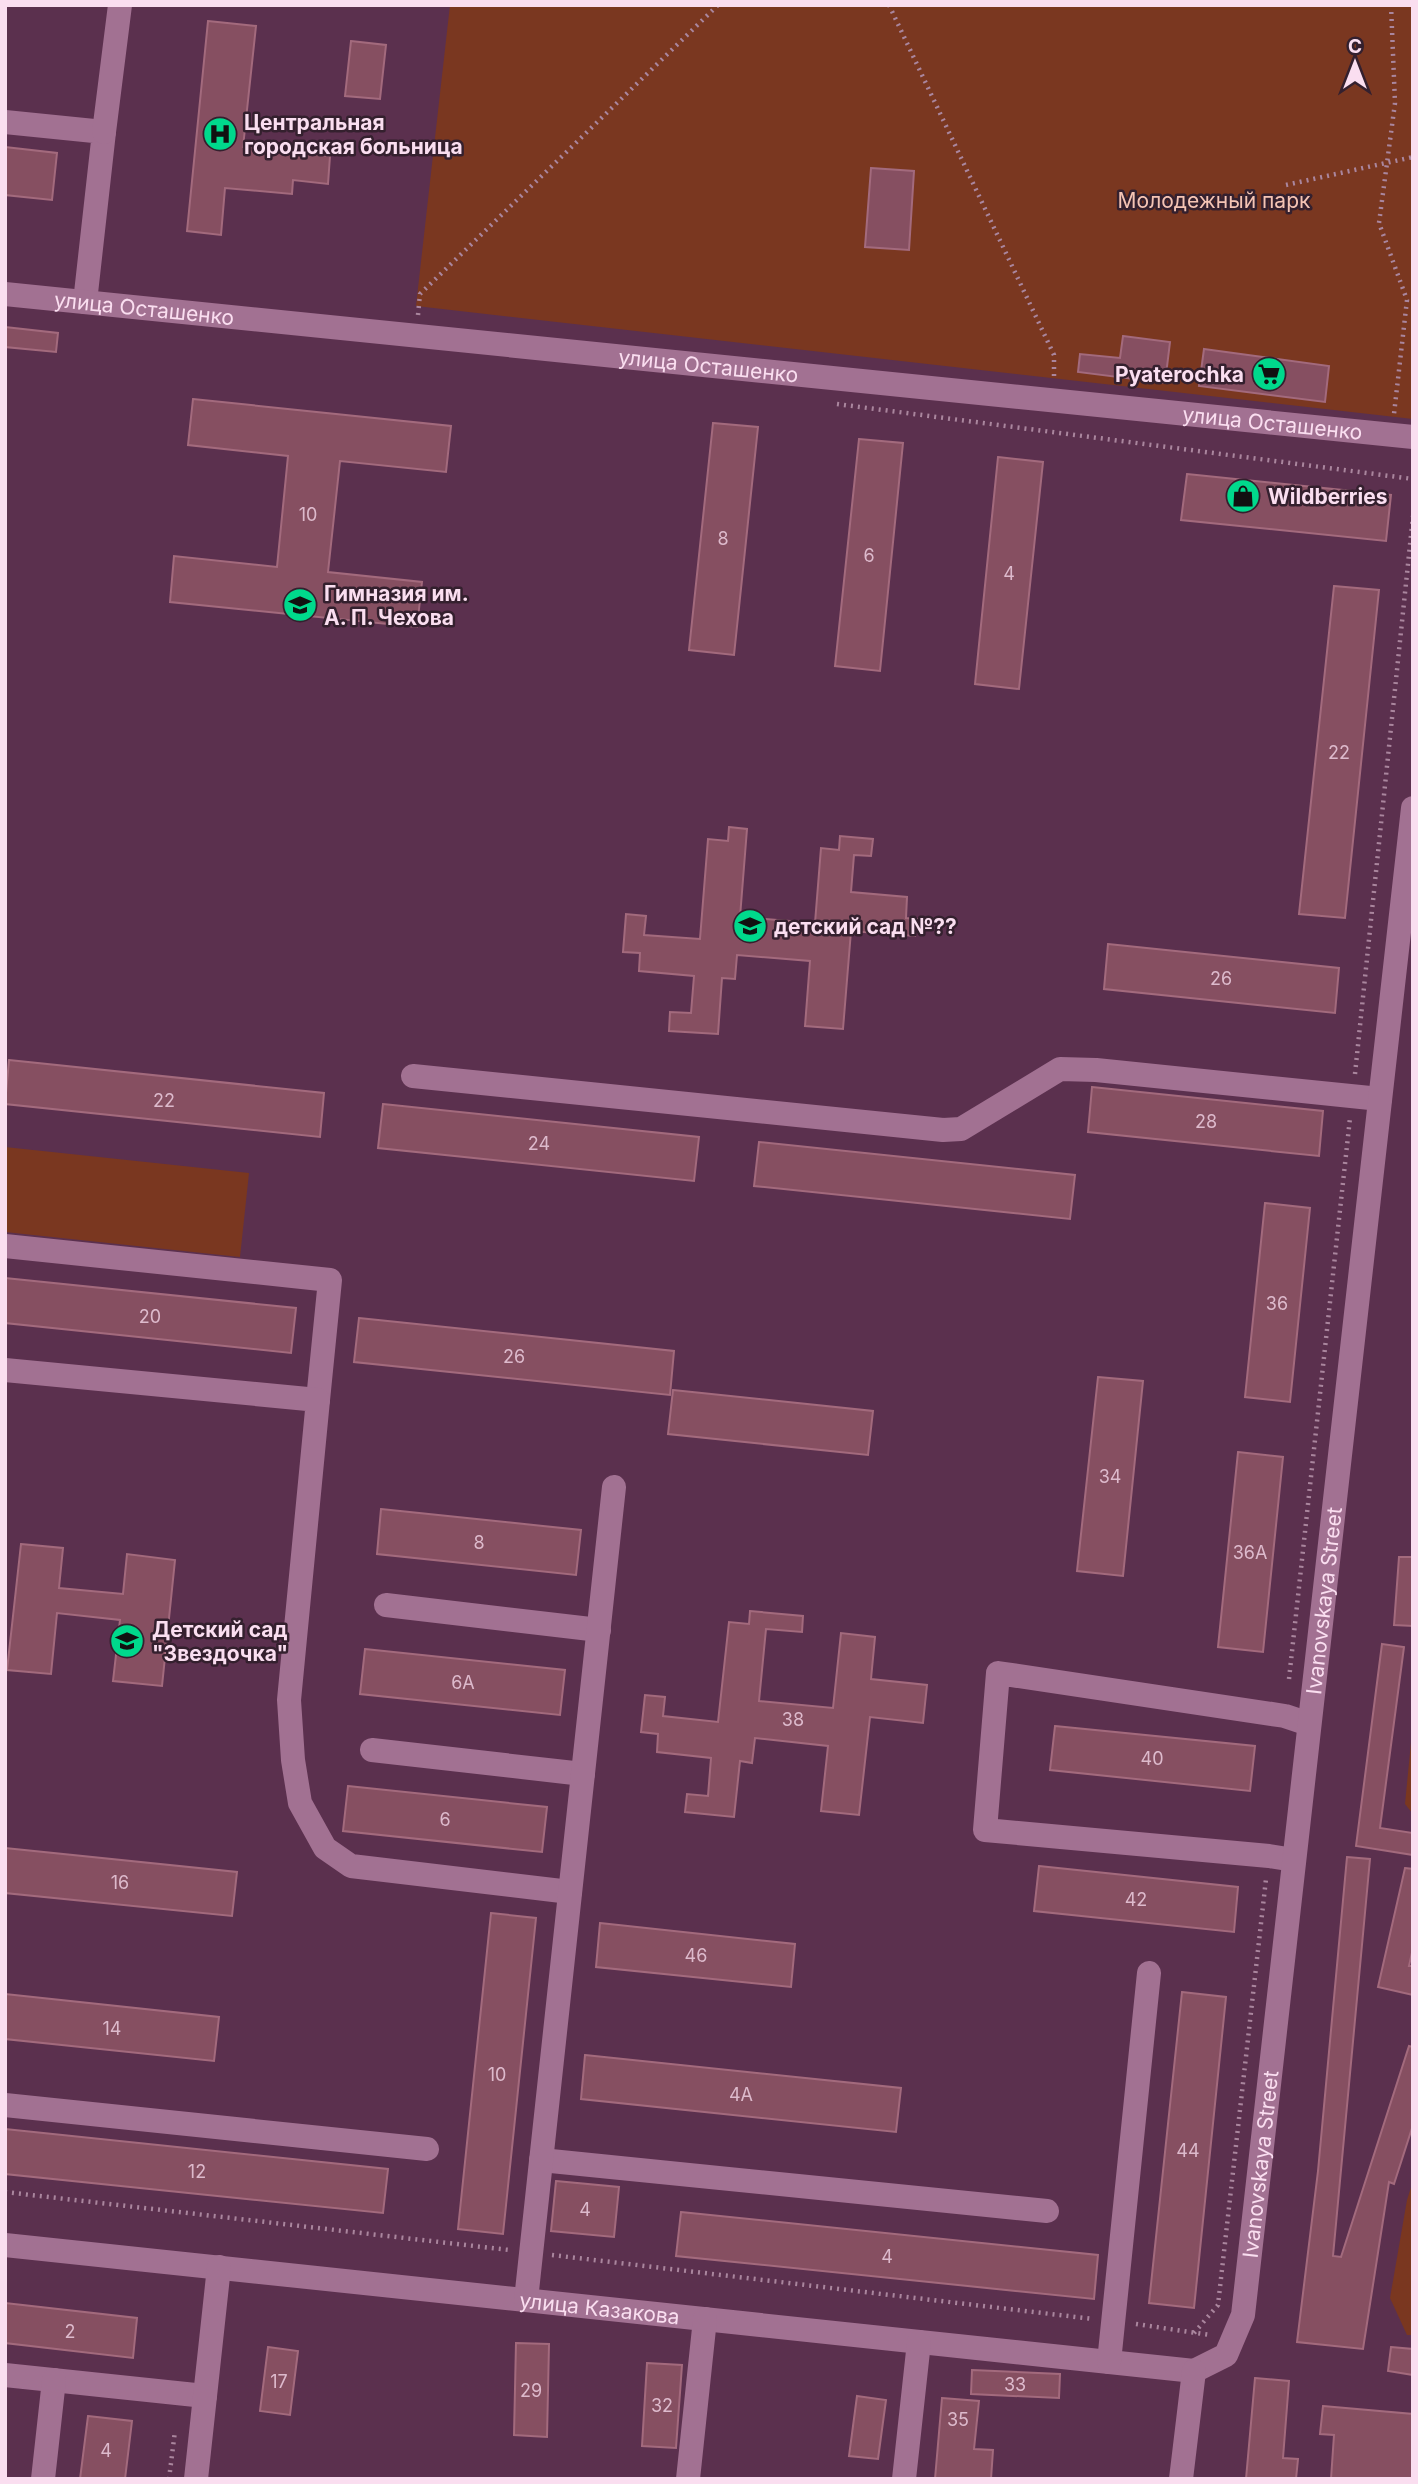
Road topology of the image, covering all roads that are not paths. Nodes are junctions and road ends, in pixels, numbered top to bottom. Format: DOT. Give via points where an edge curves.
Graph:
graph roads {
  1 [pos="120,5"];
  2 [pos="5,122"];
  3 [pos="104,132"];
  4 [pos="5,294"];
  5 [pos="85,302"];
  6 [pos="1413,437"];
  7 [pos="1413,808"];
  8 [pos="413,1076"];
  9 [pos="1380,1099"];
  10 [pos="5,1246"];
  11 [pos="5,1370"];
  12 [pos="318,1400"];
  13 [pos="614,1487"];
  14 [pos="387,1605"];
  15 [pos="598,1630"];
  16 [pos="1309,1724"];
  17 [pos="372,1750"];
  18 [pos="583,1774"];
  19 [pos="1294,1860"];
  20 [pos="570,1892"];
  21 [pos="1149,1973"];
  22 [pos="5,2105"];
  23 [pos="427,2150"];
  24 [pos="541,2160"];
  25 [pos="1046,2211"];
  26 [pos="5,2245"];
  27 [pos="219,2267"];
  28 [pos="526,2300"];
  29 [pos="705,2319"];
  30 [pos="919,2342"];
  31 [pos="1109,2362"];
  32 [pos="1194,2371"];
  33 [pos="5,2375"];
  34 [pos="54,2380"];
  35 [pos="205,2396"];
  36 [pos="43,2479"];
  37 [pos="196,2479"];
  38 [pos="688,2479"];
  39 [pos="904,2479"];
  40 [pos="1181,2479"];
  1 -- 3 [label="street"];
  2 -- 3 [label="street"];
  3 -- 5 [label="street"];
  4 -- 5 [label="street, улица Осташенко"];
  5 -- 6 [label="street, улица Осташенко"];
  7 -- 9 [label="street, Ivanovskaya Street"];
  8 -- 9 [label="street" via="943,1129 961,1129 1060,1069"];
  9 -- 16 [label="street, Ivanovskaya Street"];
  10 -- 12 [label="street" via="330,1280"];
  11 -- 12 [label="street"];
  12 -- 20 [label="street" via="289,1700 300,1803 325,1848 351,1866"];
  13 -- 15 [label="street"];
  14 -- 15 [label="street"];
  15 -- 18 [label="street"];
  16 -- 19 [label="street, Ivanovskaya Street"];
  16 -- 19 [label="street" via="1285,1716 998,1673 985,1830"];
  17 -- 18 [label="street"];
  18 -- 20 [label="street"];
  19 -- 32 [label="street, Ivanovskaya Street" via="1243,2315 1227,2355"];
  20 -- 24 [label="street"];
  21 -- 31 [label="street"];
  22 -- 23 [label="street"];
  24 -- 25 [label="street"];
  24 -- 28 [label="street"];
  26 -- 27 [label="street, улица Казакова"];
  27 -- 28 [label="street, улица Казакова"];
  27 -- 35 [label="street"];
  28 -- 29 [label="street, улица Казакова"];
  29 -- 30 [label="street, улица Казакова"];
  29 -- 38 [label="street"];
  30 -- 31 [label="street, улица Казакова"];
  30 -- 39 [label="street"];
  31 -- 32 [label="street, улица Казакова"];
  32 -- 40 [label="street"];
  33 -- 34 [label="street"];
  34 -- 35 [label="street"];
  34 -- 36 [label="street"];
  35 -- 37 [label="street"];
}
